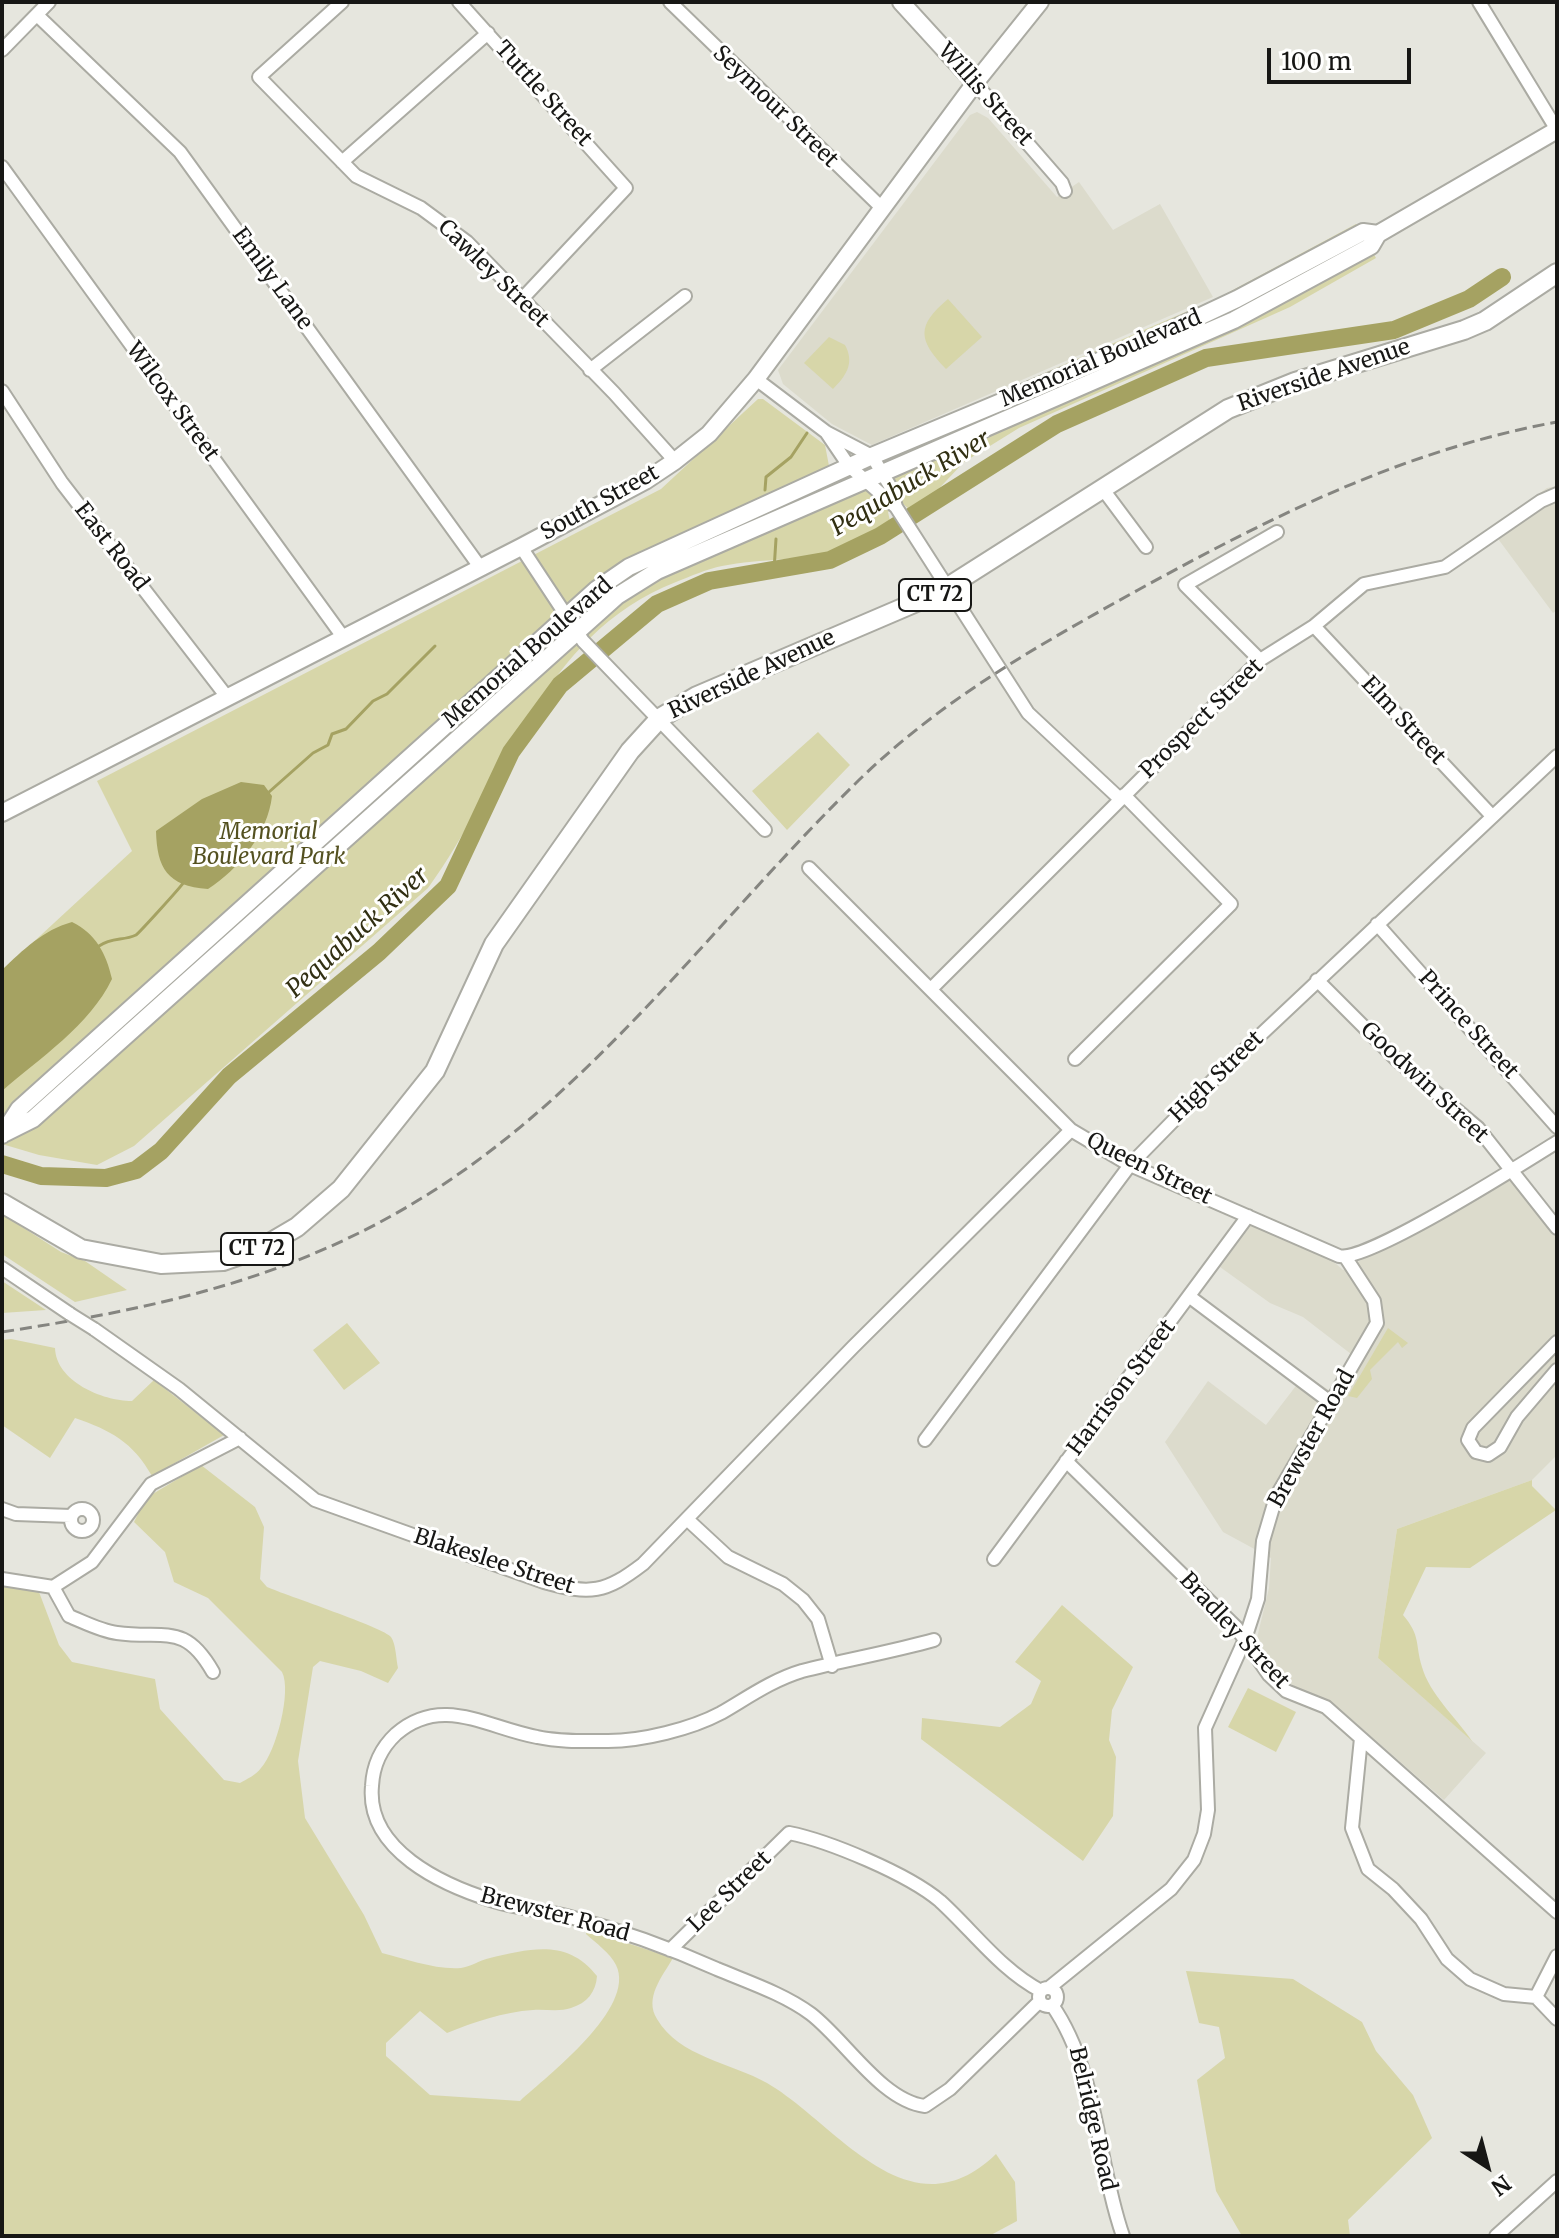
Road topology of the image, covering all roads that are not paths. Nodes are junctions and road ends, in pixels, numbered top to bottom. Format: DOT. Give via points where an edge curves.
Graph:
graph roads {
  1 [pos="49,2"];
  2 [pos="342,2"];
  3 [pos="459,2"];
  4 [pos="670,2"];
  5 [pos="901,2"];
  6 [pos="1040,2"];
  7 [pos="1479,2"];
  8 [pos="37,15"];
  9 [pos="488,33"];
  10 [pos="2,50"];
  11 [pos="975,83"];
  12 [pos="1557,130"];
  13 [pos="342,162"];
  14 [pos="2,167"];
  15 [pos="1065,191"];
  16 [pos="883,209"];
  17 [pos="1378,234"];
  18 [pos="1557,273"];
  19 [pos="685,296"];
  20 [pos="522,299"];
  21 [pos="590,370"];
  22 [pos="756,379"];
  23 [pos="2,391"];
  24 [pos="826,432"];
  25 [pos="872,456"];
  26 [pos="675,461"];
  27 [pos="849,466"];
  28 [pos="884,474"];
  29 [pos="865,482"];
  30 [pos="1102,488"];
  31 [pos="1557,494"];
  32 [pos="896,507"];
  33 [pos="1277,532"];
  34 [pos="521,547"];
  35 [pos="1146,547"];
  36 [pos="480,567"];
  37 [pos="949,587"];
  38 [pos="567,615"];
  39 [pos="1314,626"];
  40 [pos="343,637"];
  41 [pos="582,638"];
  42 [pos="1260,660"];
  43 [pos="227,697"];
  44 [pos="660,718"];
  45 [pos="1557,756"];
  46 [pos="1122,797"];
  47 [pos="2,813"];
  48 [pos="1492,816"];
  49 [pos="765,830"];
  50 [pos="809,868"];
  51 [pos="1377,924"];
  52 [pos="1317,980"];
  53 [pos="932,988"];
  54 [pos="1075,1059"];
  55 [pos="1557,1127"];
  56 [pos="1071,1130"];
  57 [pos="3,1135"];
  58 [pos="1557,1142"];
  59 [pos="1130,1165"];
  60 [pos="1512,1170"];
  61 [pos="2,1203"];
  62 [pos="1248,1216"];
  63 [pos="1557,1228"];
  64 [pos="1346,1258"];
  65 [pos="2,1268"];
  66 [pos="1190,1297"];
  67 [pos="1557,1342"];
  68 [pos="1557,1370"];
  69 [pos="1330,1402"];
  70 [pos="240,1438"];
  71 [pos="925,1440"];
  72 [pos="1066,1461"];
  73 [pos="2,1509"];
  74 [pos="688,1520"];
  75 [pos="111,1534"];
  76 [pos="994,1559"];
  77 [pos="2,1579"];
  78 [pos="53,1587"];
  79 [pos="1245,1639"];
  80 [pos="934,1640"];
  81 [pos="832,1666"];
  82 [pos="213,1672"];
  83 [pos="1361,1738"];
  84 [pos="789,1833"];
  85 [pos="1557,1912"];
  86 [pos="670,1950"];
  87 [pos="1557,1956"];
  88 [pos="1046,1996"];
  89 [pos="1536,1997"];
  90 [pos="1557,2019"];
  91 [pos="1557,2181"];
  92 [pos="1123,2236"];
  93 [pos="1496,2236"];
  1 -- 8 [label="street"];
  2 -- 13 [label="street, Cawley Street" via="259,77"];
  3 -- 9 [label="street, Tuttle Street"];
  4 -- 16 [label="street, Seymour Street"];
  5 -- 11 [label="main road, Willis Street"];
  6 -- 11 [label="main road, South Street"];
  7 -- 12 [label="street"];
  8 -- 10 [label="street"];
  8 -- 36 [label="street, Emily Lane" via="180,152"];
  9 -- 13 [label="street"];
  9 -- 20 [label="street, Tuttle Street" via="626,188"];
  11 -- 15 [label="street, Willis Street"];
  11 -- 16 [label="main road, South Street"];
  12 -- 17 [label="main road, Memorial Boulevard"];
  13 -- 20 [label="street, Cawley Street" via="356,176 421,208 453,231"];
  14 -- 40 [label="street, Wilcox Street"];
  16 -- 22 [label="main road, South Street"];
  17 -- 25 [label="main road, Memorial Boulevard" via="1363,232 1152,339"];
  17 -- 28 [label="main road, Memorial Boulevard" via="1371,246 1234,320"];
  18 -- 30 [label="highway, Riverside Avenue / CT 72" via="1459,332 1333,369 1228,409"];
  19 -- 21 [label="street"];
  20 -- 21 [label="street, Cawley Street"];
  21 -- 26 [label="street, Cawley Street"];
  22 -- 24 [label="street"];
  22 -- 26 [label="main road, South Street" via="709,434"];
  23 -- 43 [label="street, East Road" via="62,483"];
  24 -- 25 [label="street"];
  24 -- 27 [label="street"];
  25 -- 27 [label="main road, Memorial Boulevard"];
  25 -- 28 [label="street"];
  26 -- 34 [label="main road, South Street"];
  27 -- 29 [label="street"];
  27 -- 38 [label="main road, Memorial Boulevard" via="651,555"];
  28 -- 29 [label="main road, Memorial Boulevard"];
  28 -- 32 [label="street"];
  29 -- 32 [label="street"];
  29 -- 41 [label="main road, Memorial Boulevard" via="657,571 617,596"];
  30 -- 35 [label="street"];
  30 -- 37 [label="highway, Riverside Avenue / CT 72"];
  31 -- 39 [label="street, Prospect Street" via="1445,567 1364,584"];
  32 -- 37 [label="street"];
  33 -- 42 [label="street" via="1185,585"];
  34 -- 36 [label="main road, South Street"];
  34 -- 38 [label="street"];
  36 -- 40 [label="main road, South Street"];
  37 -- 44 [label="highway, Riverside Avenue / CT 72" via="697,696"];
  37 -- 46 [label="street" via="1028,713"];
  38 -- 41 [label="street"];
  38 -- 57 [label="main road, Memorial Boulevard" via="19,1109"];
  39 -- 42 [label="street, Prospect Street"];
  39 -- 48 [label="street, Elm Street"];
  40 -- 43 [label="main road, South Street"];
  41 -- 44 [label="street"];
  41 -- 57 [label="main road, Memorial Boulevard" via="33,1119"];
  42 -- 46 [label="street, Prospect Street"];
  43 -- 47 [label="main road, South Street"];
  44 -- 49 [label="street"];
  44 -- 61 [label="highway, Riverside Avenue / CT 72" via="630,751 494,944 435,1071 341,1189 305,1221 243,1255 172,1265 81,1249"];
  45 -- 48 [label="street, High Street"];
  46 -- 53 [label="street, Prospect Street"];
  46 -- 54 [label="street" via="1231,904"];
  48 -- 51 [label="street, High Street"];
  50 -- 53 [label="street, Queen Street"];
  51 -- 52 [label="street, High Street"];
  51 -- 55 [label="street, Prince Street"];
  52 -- 59 [label="street, High Street"];
  52 -- 60 [label="street, Goodwin Street" via="1397,1060 1478,1128"];
  53 -- 56 [label="street, Queen Street"];
  56 -- 59 [label="street, Queen Street"];
  56 -- 74 [label="street, Blakeslee Street"];
  58 -- 60 [label="street"];
  59 -- 62 [label="street, Queen Street"];
  59 -- 71 [label="street, High Street"];
  60 -- 63 [label="street, Goodwin Street"];
  60 -- 64 [label="street"];
  62 -- 64 [label="street, Queen Street"];
  62 -- 66 [label="street, Harrison Street"];
  64 -- 69 [label="street, Brewster Road" via="1378,1316"];
  65 -- 70 [label="street, Blakeslee Street, bridge" via="153,1369"];
  66 -- 69 [label="street"];
  66 -- 72 [label="street, Harrison Street"];
  67 -- 68 [label="street" via="1473,1428 1468,1440 1476,1452 1488,1455 1500,1447 1517,1417"];
  69 -- 79 [label="street, Brewster Road" via="1276,1497 1263,1541 1258,1599"];
  70 -- 74 [label="street, Blakeslee Street" via="329,1506 576,1591 617,1584"];
  70 -- 75 [label="street" via="151,1484"];
  72 -- 76 [label="street, Harrison Street"];
  72 -- 79 [label="street, Bradley Street"];
  73 -- 75 [label="street" via="71,1516 85,1509 93,1523"];
  74 -- 81 [label="street" via="728,1557 803,1600 818,1619"];
  75 -- 78 [label="street" via="92,1562"];
  77 -- 78 [label="street"];
  78 -- 82 [label="street" via="69,1616 115,1633 183,1638 202,1653"];
  79 -- 83 [label="street, Bradley Street" via="1286,1691 1326,1707"];
  79 -- 88 [label="street, Brewster Road" via="1205,1728 1208,1810 1194,1860 1171,1889"];
  80 -- 81 [label="street, Brewster Road"];
  81 -- 86 [label="street, Brewster Road" via="789,1677 718,1715 613,1741 538,1738 443,1713 419,1719 380,1753 371,1795 375,1817 405,1857 447,1882 495,1901 569,1916"];
  83 -- 85 [label="street, Bradley Street"];
  83 -- 89 [label="street" via="1352,1828 1368,1869 1421,1919 1447,1959 1470,1979 1504,1994"];
  84 -- 86 [label="street, Lee Street"];
  84 -- 88 [label="street, Belridge Road" via="903,1877 936,1899 1018,1978"];
  86 -- 88 [label="street, Brewster Road" via="810,2013 893,2094 925,2106 950,2089"];
  87 -- 89 [label="street"];
  88 -- 92 [label="street, Belridge Road" via="1074,2040"];
  89 -- 90 [label="street"];
  91 -- 93 [label="street"];
}
